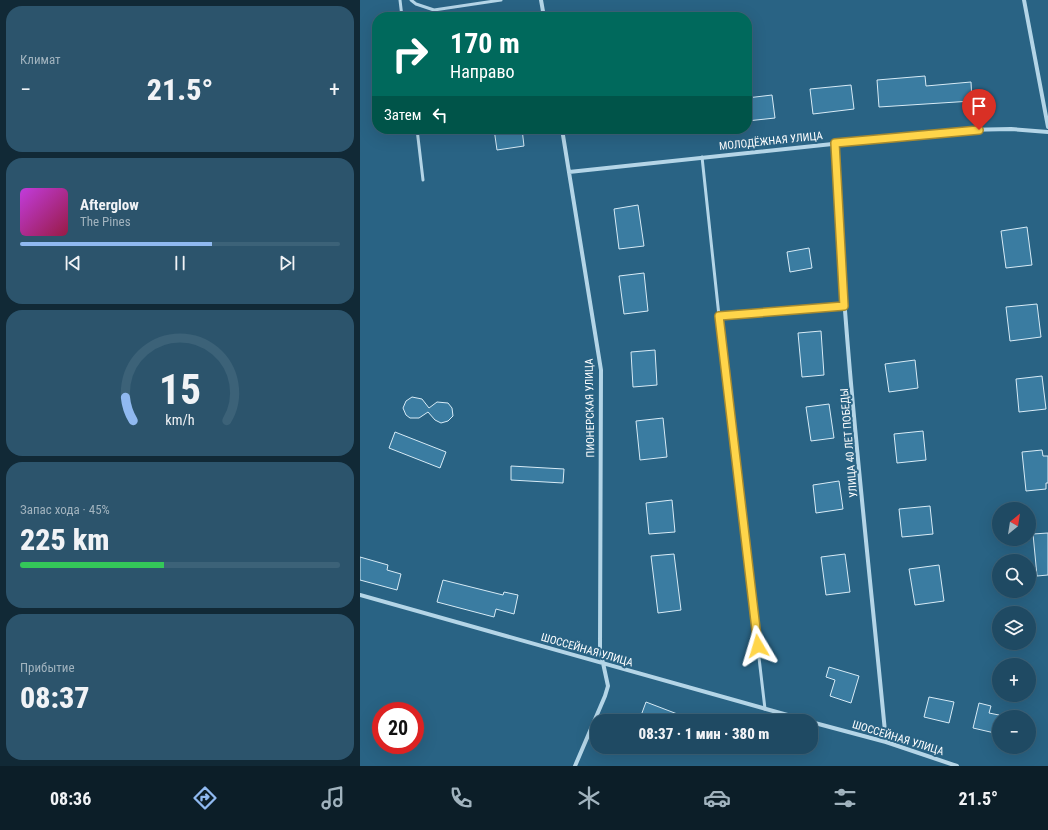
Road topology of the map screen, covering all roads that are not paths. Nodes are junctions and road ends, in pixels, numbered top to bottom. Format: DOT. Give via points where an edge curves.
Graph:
graph roads {
  1 [pos="400,0"];
  2 [pos="411,0"];
  3 [pos="501,0"];
  4 [pos="541,0"];
  5 [pos="1024,0"];
  6 [pos="401,12"];
  7 [pos="543,12"];
  8 [pos="1048,127"];
  9 [pos="1048,132"];
  10 [pos="418,134"];
  11 [pos="563,134"];
  12 [pos="835,143"];
  13 [pos="702,157"];
  14 [pos="569,172"];
  15 [pos="423,180"];
  16 [pos="844,306"];
  17 [pos="719,316"];
  18 [pos="360,595"];
  19 [pos="604,665"];
  20 [pos="765,709"];
  21 [pos="784,714"];
  22 [pos="818,723"];
  23 [pos="886,742"];
  24 [pos="575,766"];
  25 [pos="957,766"];
  1 -- 6 [label="lane"];
  2 -- 3 [label="lane" via="434,10"];
  4 -- 7 [label="street"];
  5 -- 8 [label="street"];
  9 -- 12 [label="street, МОЛОДЁЖНАЯ УЛИЦА" via="1011,129 964,130"];
  10 -- 15 [label="lane"];
  11 -- 14 [label="street, ПИОНЕРСКАЯ УЛИЦА"];
  12 -- 13 [label="street, МОЛОДЁЖНАЯ УЛИЦА"];
  12 -- 16 [label="street, УЛИЦА 40 ЛЕТ ПОБЕДЫ"];
  13 -- 14 [label="street, МОЛОДЁЖНАЯ УЛИЦА"];
  13 -- 17 [label="lane"];
  14 -- 19 [label="street, ПИОНЕРСКАЯ УЛИЦА" via="601,370 600,649"];
  16 -- 17 [label="lane"];
  16 -- 23 [label="street, УЛИЦА 40 ЛЕТ ПОБЕДЫ"];
  17 -- 20 [label="lane"];
  18 -- 19 [label="street, ШОССЕЙНАЯ УЛИЦА"];
  19 -- 20 [label="street, ШОССЕЙНАЯ УЛИЦА"];
  19 -- 24 [label="street, ПИОНЕРСКАЯ УЛИЦА" via="608,686"];
  20 -- 21 [label="street, ШОССЕЙНАЯ УЛИЦА"];
  22 -- 23 [label="street, ШОССЕЙНАЯ УЛИЦА"];
  23 -- 25 [label="street, ШОССЕЙНАЯ УЛИЦА"];
}
